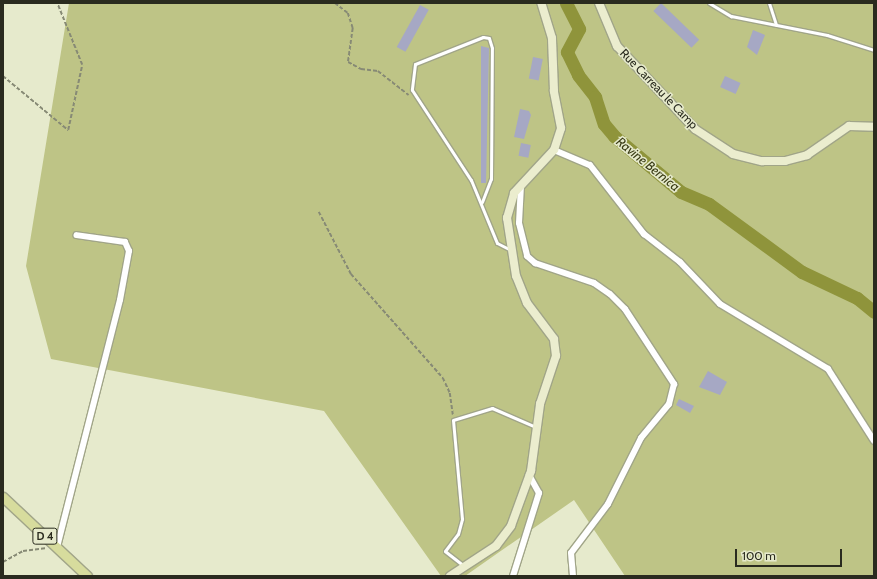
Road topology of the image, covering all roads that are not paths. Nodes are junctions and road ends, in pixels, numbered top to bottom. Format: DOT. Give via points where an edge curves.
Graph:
graph roads {
  1 [pos="541,3"];
  2 [pos="599,3"];
  3 [pos="709,3"];
  4 [pos="769,3"];
  5 [pos="776,26"];
  6 [pos="874,50"];
  7 [pos="874,127"];
  8 [pos="554,150"];
  9 [pos="521,185"];
  10 [pos="482,202"];
  11 [pos="76,235"];
  12 [pos="512,250"];
  13 [pos="536,427"];
  14 [pos="874,441"];
  15 [pos="529,475"];
  16 [pos="3,497"];
  17 [pos="57,547"];
  18 [pos="464,567"];
  19 [pos="87,576"];
  20 [pos="450,576"];
  21 [pos="513,576"];
  22 [pos="573,576"];
  1 -- 8 [label="main road" via="548,28 561,128"];
  2 -- 7 [label="main road, Rue Carreau le Camp" via="617,46 695,129 733,154 762,161 785,161 807,155 849,126"];
  3 -- 5 [label="lane" via="731,16"];
  4 -- 5 [label="lane"];
  5 -- 6 [label="lane" via="827,35"];
  8 -- 9 [label="main road"];
  8 -- 14 [label="street" via="590,165 644,234 685,266 720,304 828,369"];
  9 -- 12 [label="main road" via="509,203 507,218"];
  9 -- 22 [label="street" via="519,223 526,256 535,263 594,283 610,294 625,309 674,384 669,404 641,438 608,504 571,553"];
  10 -- 10 [label="lane" via="492,179 492,42 483,38 414,64 411,82 416,98 451,145"];
  10 -- 12 [label="lane" via="497,244"];
  11 -- 17 [label="street" via="125,242 129,251 120,300"];
  12 -- 13 [label="main road" via="516,276 527,303 554,339 556,356"];
  13 -- 15 [label="main road"];
  13 -- 18 [label="lane" via="492,408 453,420 462,519 458,534 446,551"];
  15 -- 18 [label="main road" via="511,526 496,546"];
  15 -- 21 [label="street" via="539,493"];
  16 -- 17 [label="main road, D 4"];
  17 -- 19 [label="main road, D 4"];
  18 -- 20 [label="main road"];
}
